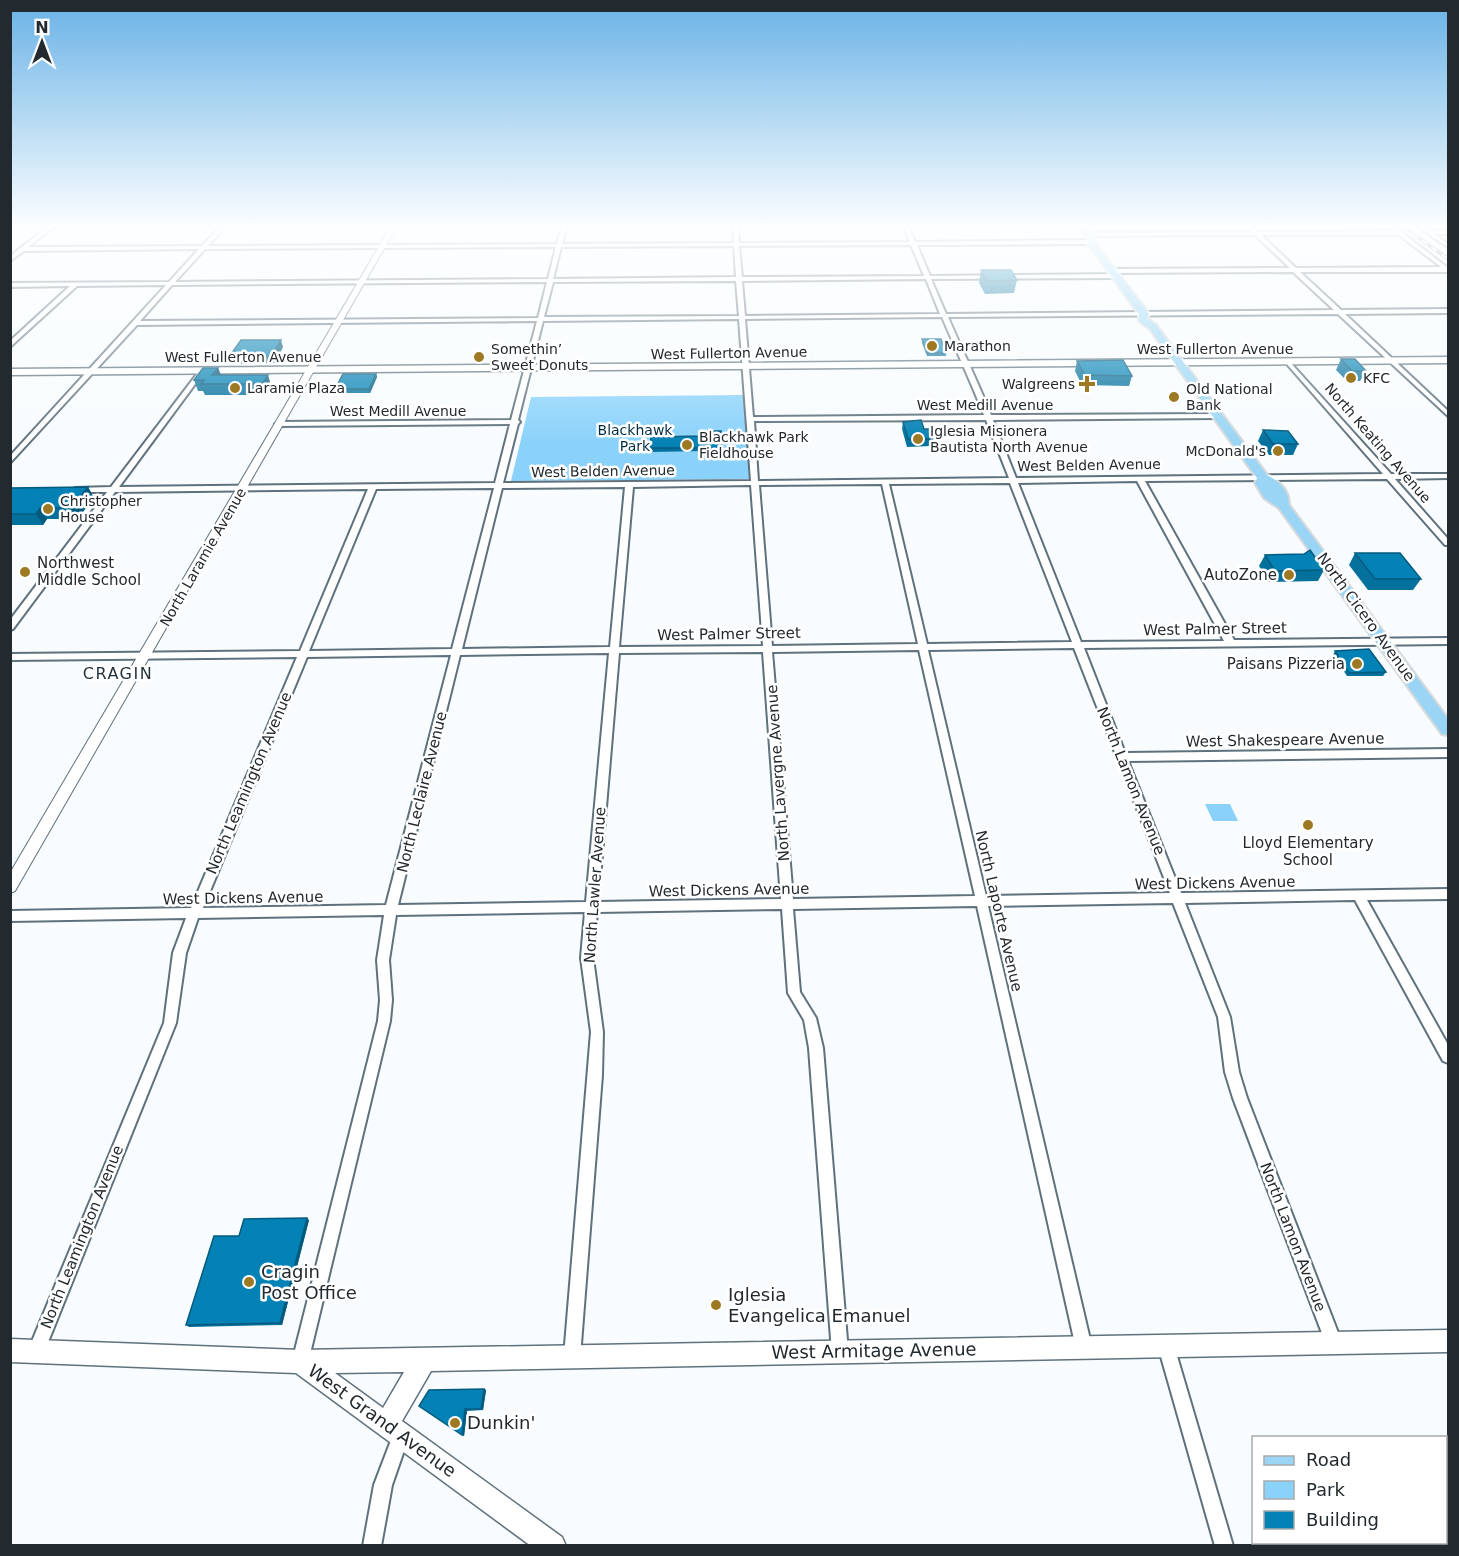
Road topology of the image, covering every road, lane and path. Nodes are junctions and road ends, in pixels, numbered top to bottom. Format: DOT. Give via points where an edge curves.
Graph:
graph roads {
  1 [pos="60,299"];
  2 [pos="158,299"];
  3 [pos="352,299"];
  4 [pos="547,299"];
  5 [pos="742,299"];
  6 [pos="937,299"];
  7 [pos="1132,299"];
  8 [pos="1326,299"];
  9 [pos="1449,311"];
  10 [pos="1340,312"];
  11 [pos="1144,314"];
  12 [pos="945,317"];
  13 [pos="744,318"];
  14 [pos="542,320"];
  15 [pos="339,322"];
  16 [pos="135,323"];
  17 [pos="10,345"];
  18 [pos="1449,360"];
  19 [pos="1393,361"];
  20 [pos="1288,362"];
  21 [pos="1179,363"];
  22 [pos="966,364"];
  23 [pos="748,366"];
  24 [pos="530,368"];
  25 [pos="311,370"];
  26 [pos="202,371"];
  27 [pos="10,372"];
  28 [pos="92,372"];
  29 [pos="1449,414"];
  30 [pos="1218,416"];
  31 [pos="988,417"];
  32 [pos="752,419"];
  33 [pos="516,422"];
  34 [pos="279,424"];
  35 [pos="10,461"];
  36 [pos="1449,476"];
  37 [pos="1390,477"];
  38 [pos="1139,478"];
  39 [pos="1263,478"];
  40 [pos="1013,480"];
  41 [pos="885,481"];
  42 [pos="756,482"];
  43 [pos="629,484"];
  44 [pos="500,486"];
  45 [pos="373,487"];
  46 [pos="242,488"];
  47 [pos="114,489"];
  48 [pos="70,490"];
  49 [pos="1449,543"];
  50 [pos="10,627"];
  51 [pos="1384,642"];
  52 [pos="1449,642"];
  53 [pos="1231,644"];
  54 [pos="1077,645"];
  55 [pos="923,647"];
  56 [pos="768,649"];
  57 [pos="614,650"];
  58 [pos="458,652"];
  59 [pos="303,654"];
  60 [pos="145,656"];
  61 [pos="10,657"];
  62 [pos="1449,730"];
  63 [pos="1449,753"];
  64 [pos="1122,757"];
  65 [pos="10,887"];
  66 [pos="1449,894"];
  67 [pos="1359,896"];
  68 [pos="1178,898"];
  69 [pos="982,902"];
  70 [pos="787,904"];
  71 [pos="592,907"];
  72 [pos="392,910"];
  73 [pos="194,913"];
  74 [pos="10,916"];
  75 [pos="1449,1057"];
  76 [pos="1449,1341"];
  77 [pos="1334,1343"];
  78 [pos="1167,1346"];
  79 [pos="1084,1348"];
  80 [pos="10,1350"];
  81 [pos="36,1351"];
  82 [pos="840,1352"];
  83 [pos="572,1357"];
  84 [pos="425,1359"];
  85 [pos="300,1362"];
  86 [pos="394,1430"];
  87 [pos="372,1545"];
  88 [pos="553,1545"];
  89 [pos="1224,1545"];
  1 -- 17 [label="street"];
  2 -- 16 [label="street"];
  3 -- 15 [label="street, North Laramie Avenue"];
  4 -- 14 [label="street, North Leclaire Avenue"];
  5 -- 13 [label="street, North Lavergne Avenue"];
  6 -- 12 [label="street, North Lamon Avenue"];
  7 -- 11 [label="main road, North Cicero Avenue"];
  8 -- 10 [label="street"];
  9 -- 10 [label="street"];
  10 -- 11 [label="street"];
  10 -- 19 [label="street"];
  11 -- 12 [label="street"];
  11 -- 21 [label="main road, North Cicero Avenue" via="1142,319 1153,327"];
  12 -- 13 [label="street"];
  12 -- 22 [label="street, North Lamon Avenue"];
  13 -- 14 [label="street"];
  13 -- 23 [label="street, North Lavergne Avenue"];
  14 -- 15 [label="street"];
  14 -- 24 [label="street, North Leclaire Avenue"];
  15 -- 16 [label="street"];
  15 -- 25 [label="street, North Laramie Avenue"];
  16 -- 28 [label="street"];
  18 -- 19 [label="main road, West Fullerton Avenue"];
  19 -- 20 [label="main road, West Fullerton Avenue"];
  19 -- 29 [label="street"];
  20 -- 21 [label="main road, West Fullerton Avenue"];
  20 -- 37 [label="street, North Keating Avenue"];
  21 -- 22 [label="main road, West Fullerton Avenue"];
  21 -- 30 [label="main road, North Cicero Avenue"];
  22 -- 23 [label="main road, West Fullerton Avenue"];
  22 -- 31 [label="street, North Lamon Avenue"];
  23 -- 24 [label="main road, West Fullerton Avenue"];
  23 -- 32 [label="street, North Lavergne Avenue"];
  24 -- 25 [label="main road, West Fullerton Avenue"];
  24 -- 33 [label="street, North Leclaire Avenue"];
  25 -- 26 [label="main road, West Fullerton Avenue"];
  25 -- 34 [label="street, North Laramie Avenue"];
  26 -- 28 [label="main road, West Fullerton Avenue"];
  26 -- 47 [label="street"];
  27 -- 28 [label="main road, West Fullerton Avenue"];
  28 -- 35 [label="street"];
  30 -- 31 [label="street, West Medill Avenue"];
  30 -- 39 [label="main road, North Cicero Avenue"];
  31 -- 32 [label="street, West Medill Avenue"];
  31 -- 40 [label="street, North Lamon Avenue"];
  32 -- 42 [label="street, North Lavergne Avenue"];
  33 -- 34 [label="street, West Medill Avenue"];
  33 -- 44 [label="street, North Leclaire Avenue"];
  34 -- 46 [label="street, North Laramie Avenue"];
  36 -- 37 [label="street, West Belden Avenue"];
  37 -- 39 [label="street, West Belden Avenue"];
  37 -- 49 [label="street, North Keating Avenue"];
  38 -- 39 [label="street, West Belden Avenue"];
  38 -- 40 [label="street, West Belden Avenue"];
  38 -- 53 [label="street"];
  39 -- 51 [label="main road, North Cicero Avenue" via="1260,483 1268,495 1283,505"];
  40 -- 41 [label="street, West Belden Avenue"];
  40 -- 54 [label="street, North Lamon Avenue"];
  41 -- 42 [label="street, West Belden Avenue"];
  41 -- 55 [label="street, North Laporte Avenue"];
  42 -- 43 [label="street, West Belden Avenue"];
  42 -- 56 [label="street, North Lavergne Avenue"];
  43 -- 44 [label="street, West Belden Avenue"];
  43 -- 57 [label="street, North Lawler Avenue"];
  44 -- 45 [label="street, West Belden Avenue"];
  44 -- 58 [label="street, North Leclaire Avenue"];
  45 -- 46 [label="street, West Belden Avenue"];
  45 -- 59 [label="street, North Leamington Avenue"];
  46 -- 47 [label="street, West Belden Avenue"];
  46 -- 60 [label="street, North Laramie Avenue"];
  47 -- 48 [label="street, West Belden Avenue"];
  47 -- 50 [label="street"];
  51 -- 52 [label="street, West Palmer Street"];
  51 -- 53 [label="street, West Palmer Street"];
  51 -- 62 [label="main road, North Cicero Avenue"];
  53 -- 54 [label="street, West Palmer Street"];
  54 -- 55 [label="street, West Palmer Street"];
  54 -- 64 [label="street, North Lamon Avenue"];
  55 -- 56 [label="street, West Palmer Street"];
  55 -- 69 [label="street, North Laporte Avenue"];
  56 -- 57 [label="street, West Palmer Street"];
  56 -- 70 [label="street, North Lavergne Avenue"];
  57 -- 58 [label="street, West Palmer Street"];
  57 -- 71 [label="street, North Lawler Avenue"];
  58 -- 59 [label="street, West Palmer Street"];
  58 -- 72 [label="street, North Leclaire Avenue"];
  59 -- 60 [label="street, West Palmer Street"];
  59 -- 73 [label="street, North Leamington Avenue"];
  60 -- 61 [label="street, West Palmer Street"];
  60 -- 65 [label="street, North Laramie Avenue"];
  63 -- 64 [label="street, West Shakespeare Avenue"];
  64 -- 68 [label="street, North Lamon Avenue"];
  66 -- 67 [label="street, West Dickens Avenue"];
  67 -- 68 [label="street, West Dickens Avenue"];
  67 -- 75 [label="street"];
  68 -- 69 [label="street, West Dickens Avenue"];
  68 -- 77 [label="street, North Lamon Avenue" via="1224,1017 1240,1098"];
  69 -- 70 [label="street, West Dickens Avenue"];
  69 -- 79 [label="street, North Laporte Avenue"];
  70 -- 71 [label="street, West Dickens Avenue"];
  70 -- 82 [label="street, North Lavergne Avenue" via="794,993 810,1018 816,1048"];
  71 -- 72 [label="street, West Dickens Avenue"];
  71 -- 83 [label="street, North Lawler Avenue" via="587,958 597,1032"];
  72 -- 73 [label="street, West Dickens Avenue"];
  72 -- 85 [label="street, North Leclaire Avenue" via="383,960 384,1021"];
  73 -- 74 [label="street, West Dickens Avenue"];
  73 -- 81 [label="street, North Leamington Avenue" via="176,964 170,1023"];
  76 -- 77 [label="main road, West Armitage Avenue"];
  77 -- 78 [label="main road, West Armitage Avenue"];
  78 -- 79 [label="main road, West Armitage Avenue"];
  78 -- 89 [label="street"];
  79 -- 82 [label="main road, West Armitage Avenue"];
  80 -- 81 [label="main road, West Grand Avenue"];
  81 -- 85 [label="main road, West Grand Avenue"];
  82 -- 83 [label="main road, West Armitage Avenue"];
  83 -- 84 [label="main road, West Armitage Avenue"];
  84 -- 85 [label="main road, West Armitage Avenue"];
  84 -- 86 [label="main road"];
  85 -- 86 [label="main road, West Grand Avenue"];
  86 -- 87 [label="street"];
  86 -- 88 [label="main road, West Grand Avenue"];
}
